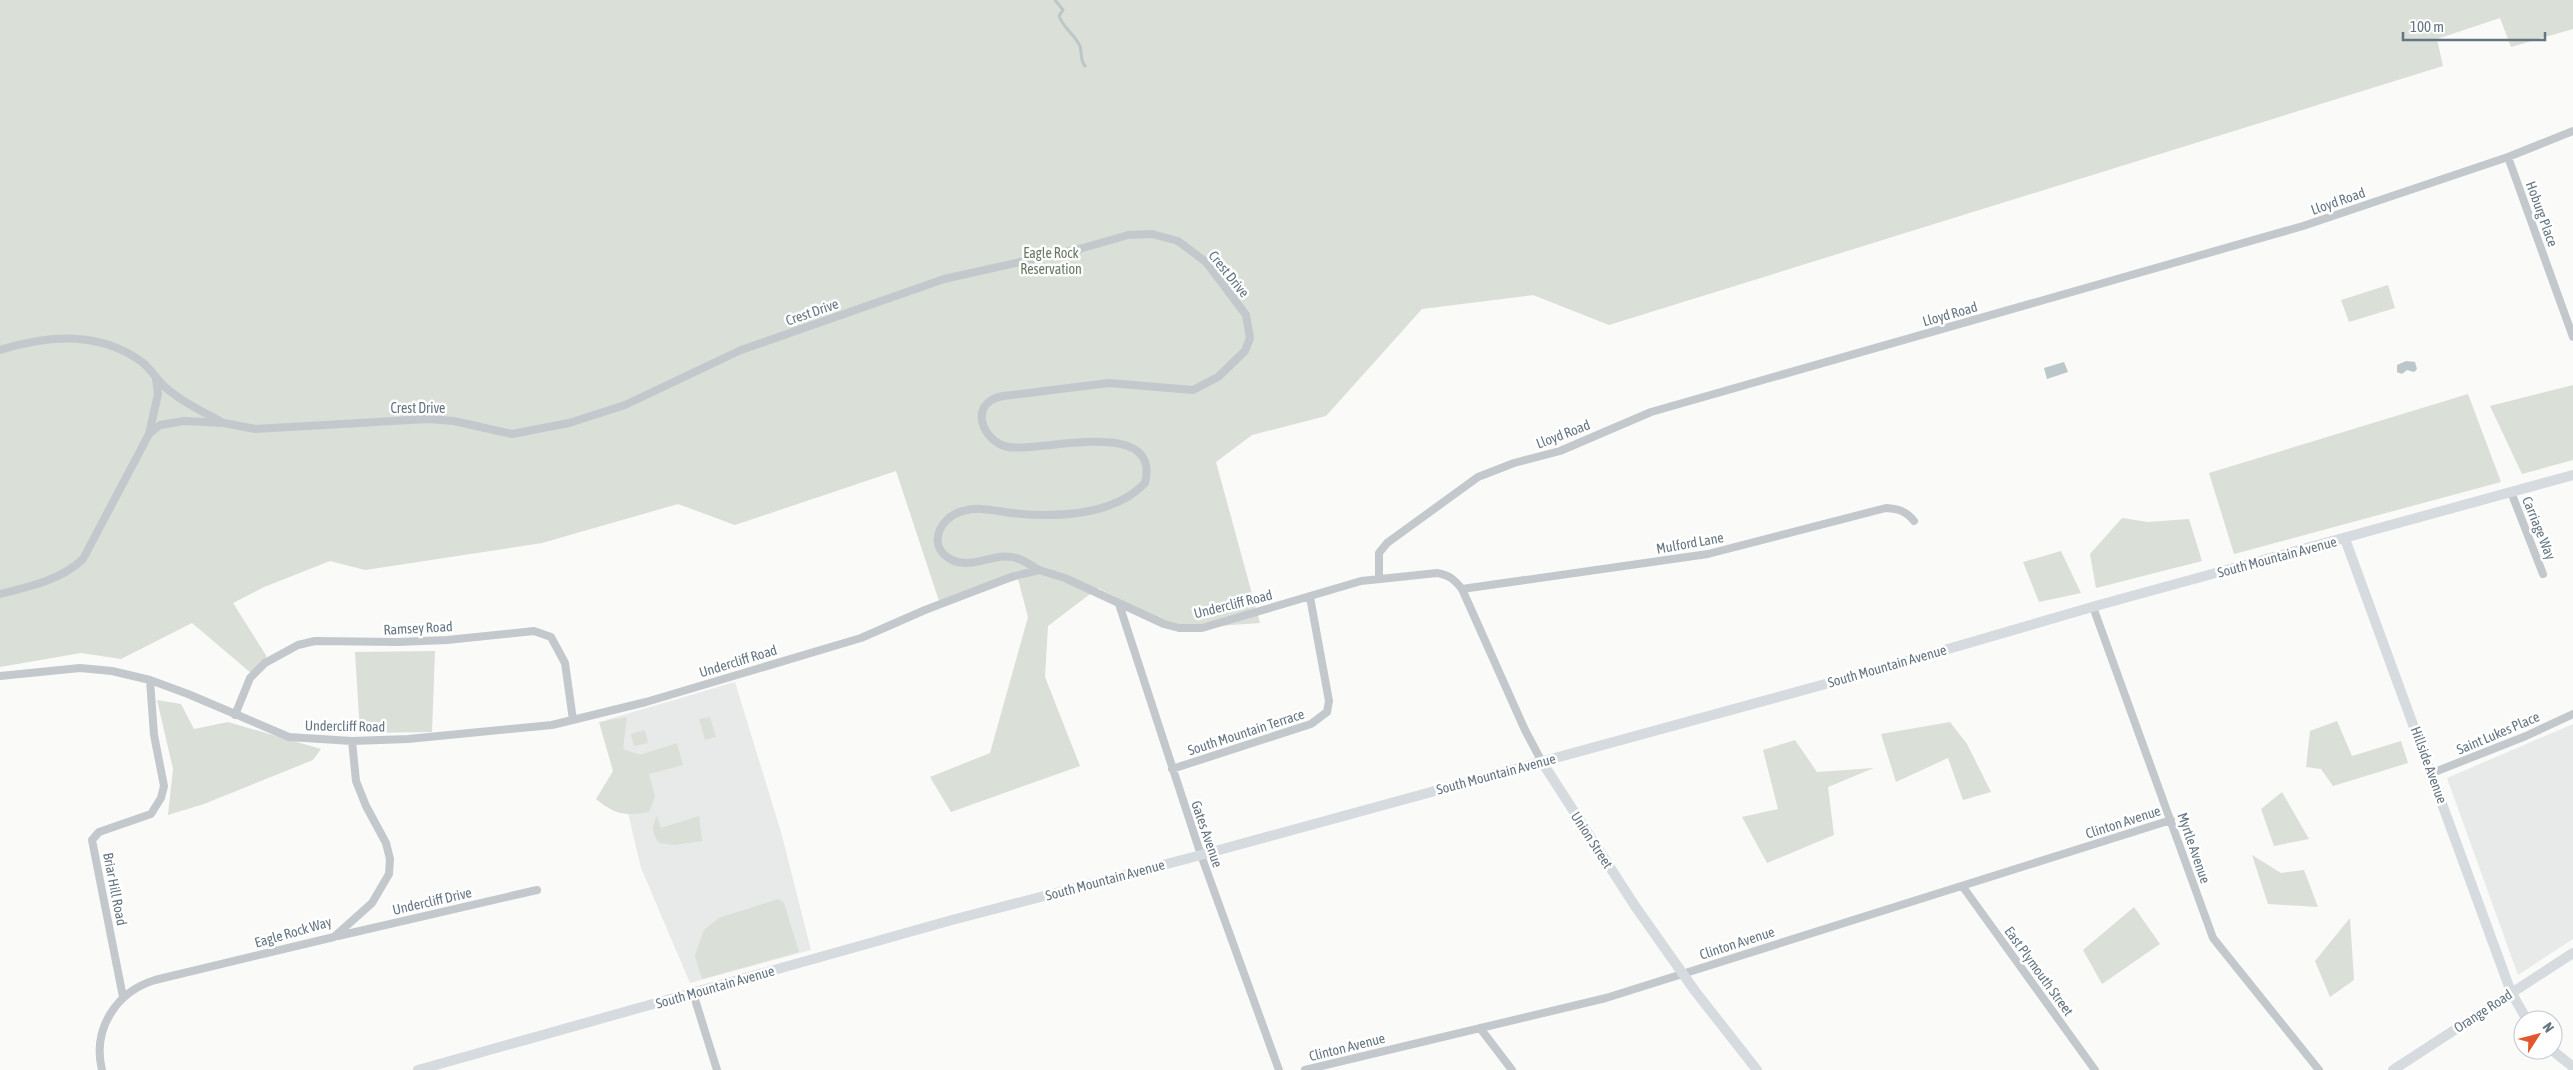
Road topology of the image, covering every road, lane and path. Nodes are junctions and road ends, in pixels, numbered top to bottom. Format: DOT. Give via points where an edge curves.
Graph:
graph roads {
  1 [pos="2573,130"];
  2 [pos="2508,157"];
  3 [pos="2571,324"];
  4 [pos="2573,337"];
  5 [pos="0,350"];
  6 [pos="156,379"];
  7 [pos="224,423"];
  8 [pos="149,434"];
  9 [pos="2573,475"];
  10 [pos="2511,492"];
  11 [pos="1914,521"];
  12 [pos="2345,538"];
  13 [pos="1039,570"];
  14 [pos="2543,574"];
  15 [pos="1379,578"];
  16 [pos="1462,589"];
  17 [pos="0,594"];
  18 [pos="1310,597"];
  19 [pos="1119,604"];
  20 [pos="2093,607"];
  21 [pos="0,676"];
  22 [pos="150,680"];
  23 [pos="2573,714"];
  24 [pos="235,715"];
  25 [pos="573,720"];
  26 [pos="352,740"];
  27 [pos="1542,762"];
  28 [pos="1172,769"];
  29 [pos="2432,773"];
  30 [pos="2171,820"];
  31 [pos="1201,855"];
  32 [pos="1963,887"];
  33 [pos="537,890"];
  34 [pos="334,936"];
  35 [pos="2573,953"];
  36 [pos="1682,973"];
  37 [pos="2511,992"];
  38 [pos="693,993"];
  39 [pos="123,997"];
  40 [pos="2521,1010"];
  41 [pos="1480,1028"];
  42 [pos="2563,1059"];
  43 [pos="2573,1067"];
  44 [pos="102,1070"];
  45 [pos="418,1070"];
  46 [pos="717,1070"];
  47 [pos="1279,1070"];
  48 [pos="1305,1070"];
  49 [pos="1512,1070"];
  50 [pos="1757,1070"];
  51 [pos="2095,1070"];
  52 [pos="2319,1070"];
  53 [pos="2393,1070"];
  1 -- 2 [label="street, Lloyd Road"];
  2 -- 3 [label="street, Hoburg Place"];
  2 -- 15 [label="street, Lloyd Road" via="2303,226 1651,412 1560,451 1494,469 1478,477 1387,543 1380,553"];
  3 -- 4 [label="street, Hoburg Place"];
  5 -- 6 [label="street, Crest Drive" via="52,338 106,343 141,362"];
  6 -- 7 [label="street, Crest Drive" via="175,395"];
  6 -- 8 [label="street" via="158,394"];
  7 -- 8 [label="street, Crest Drive" via="168,422"];
  7 -- 13 [label="street, Crest Drive" via="262,429 428,420 454,421 512,434 569,423 626,405 741,350 944,279 1083,248 1128,234 1152,234 1178,241 1206,262 1227,287 1248,321 1250,338 1244,351 1218,377 1193,390 1109,383 1003,396 993,398 983,409 981,418 988,434 1008,447 1117,442 1136,451 1143,460 1145,483 1133,494 1109,506 1049,515 987,508 964,510 944,522 938,532 937,543 942,554 954,560 967,564 1015,557"];
  8 -- 17 [label="street" via="83,559 67,573"];
  9 -- 10 [label="street, South Mountain Avenue"];
  10 -- 12 [label="street, South Mountain Avenue"];
  10 -- 14 [label="street, Carriage Way"];
  11 -- 16 [label="street, Mulford Lane" via="1898,509 1886,508 1708,554"];
  12 -- 20 [label="street, South Mountain Avenue"];
  12 -- 29 [label="street, Hillside Avenue"];
  13 -- 19 [label="street, Undercliff Road" via="1065,578"];
  13 -- 25 [label="street, Undercliff Road" via="1011,577 861,638 646,702"];
  15 -- 16 [label="street, Undercliff Road" via="1445,574"];
  15 -- 18 [label="street, Undercliff Road"];
  16 -- 27 [label="street, Union Street" via="1524,730"];
  18 -- 19 [label="street, Undercliff Road" via="1202,628 1164,624"];
  18 -- 28 [label="street, South Mountain Terrace" via="1330,701 1326,712 1310,724"];
  19 -- 28 [label="street, Gates Avenue"];
  20 -- 27 [label="street, South Mountain Avenue"];
  20 -- 30 [label="street, Myrtle Avenue"];
  21 -- 22 [label="street, Undercliff Road" via="80,668 112,670"];
  22 -- 24 [label="street, Undercliff Road"];
  22 -- 39 [label="street, Briar Hill Road" via="154,735 164,786 161,798 151,814 99,832 92,840"];
  23 -- 29 [label="street, Saint Lukes Place"];
  24 -- 25 [label="street, Ramsey Road" via="250,678 265,663 298,645 315,641 447,640 534,631 551,637 565,662"];
  24 -- 26 [label="street, Undercliff Road" via="289,737"];
  25 -- 26 [label="street, Undercliff Road" via="460,736"];
  26 -- 34 [label="street, Eagle Rock Way" via="356,781 386,843 389,874 372,903"];
  27 -- 31 [label="street, South Mountain Avenue"];
  27 -- 36 [label="street, Union Street"];
  28 -- 31 [label="street, Gates Avenue"];
  29 -- 37 [label="street, Hillside Avenue"];
  30 -- 32 [label="street, Clinton Avenue"];
  30 -- 52 [label="street, Myrtle Avenue" via="2213,938"];
  31 -- 38 [label="street, South Mountain Avenue" via="952,920"];
  31 -- 47 [label="street, Gates Avenue"];
  32 -- 36 [label="street, Clinton Avenue"];
  32 -- 51 [label="street, East Plymouth Street"];
  33 -- 34 [label="street, Undercliff Drive"];
  34 -- 39 [label="street, Eagle Rock Way" via="155,980 134,988"];
  35 -- 37 [label="street, Orange Road"];
  36 -- 41 [label="street, Clinton Avenue" via="1606,998"];
  36 -- 50 [label="street, Union Street"];
  37 -- 40 [label="street, Hillside Avenue"];
  37 -- 53 [label="street, Orange Road"];
  38 -- 45 [label="street, South Mountain Avenue"];
  38 -- 46 [label="street"];
  39 -- 44 [label="street, Eagle Rock Way" via="112,1009 102,1030 99,1052"];
  41 -- 48 [label="street, Clinton Avenue"];
  41 -- 49 [label="street"];
  42 -- 43 [label="street"];
}
